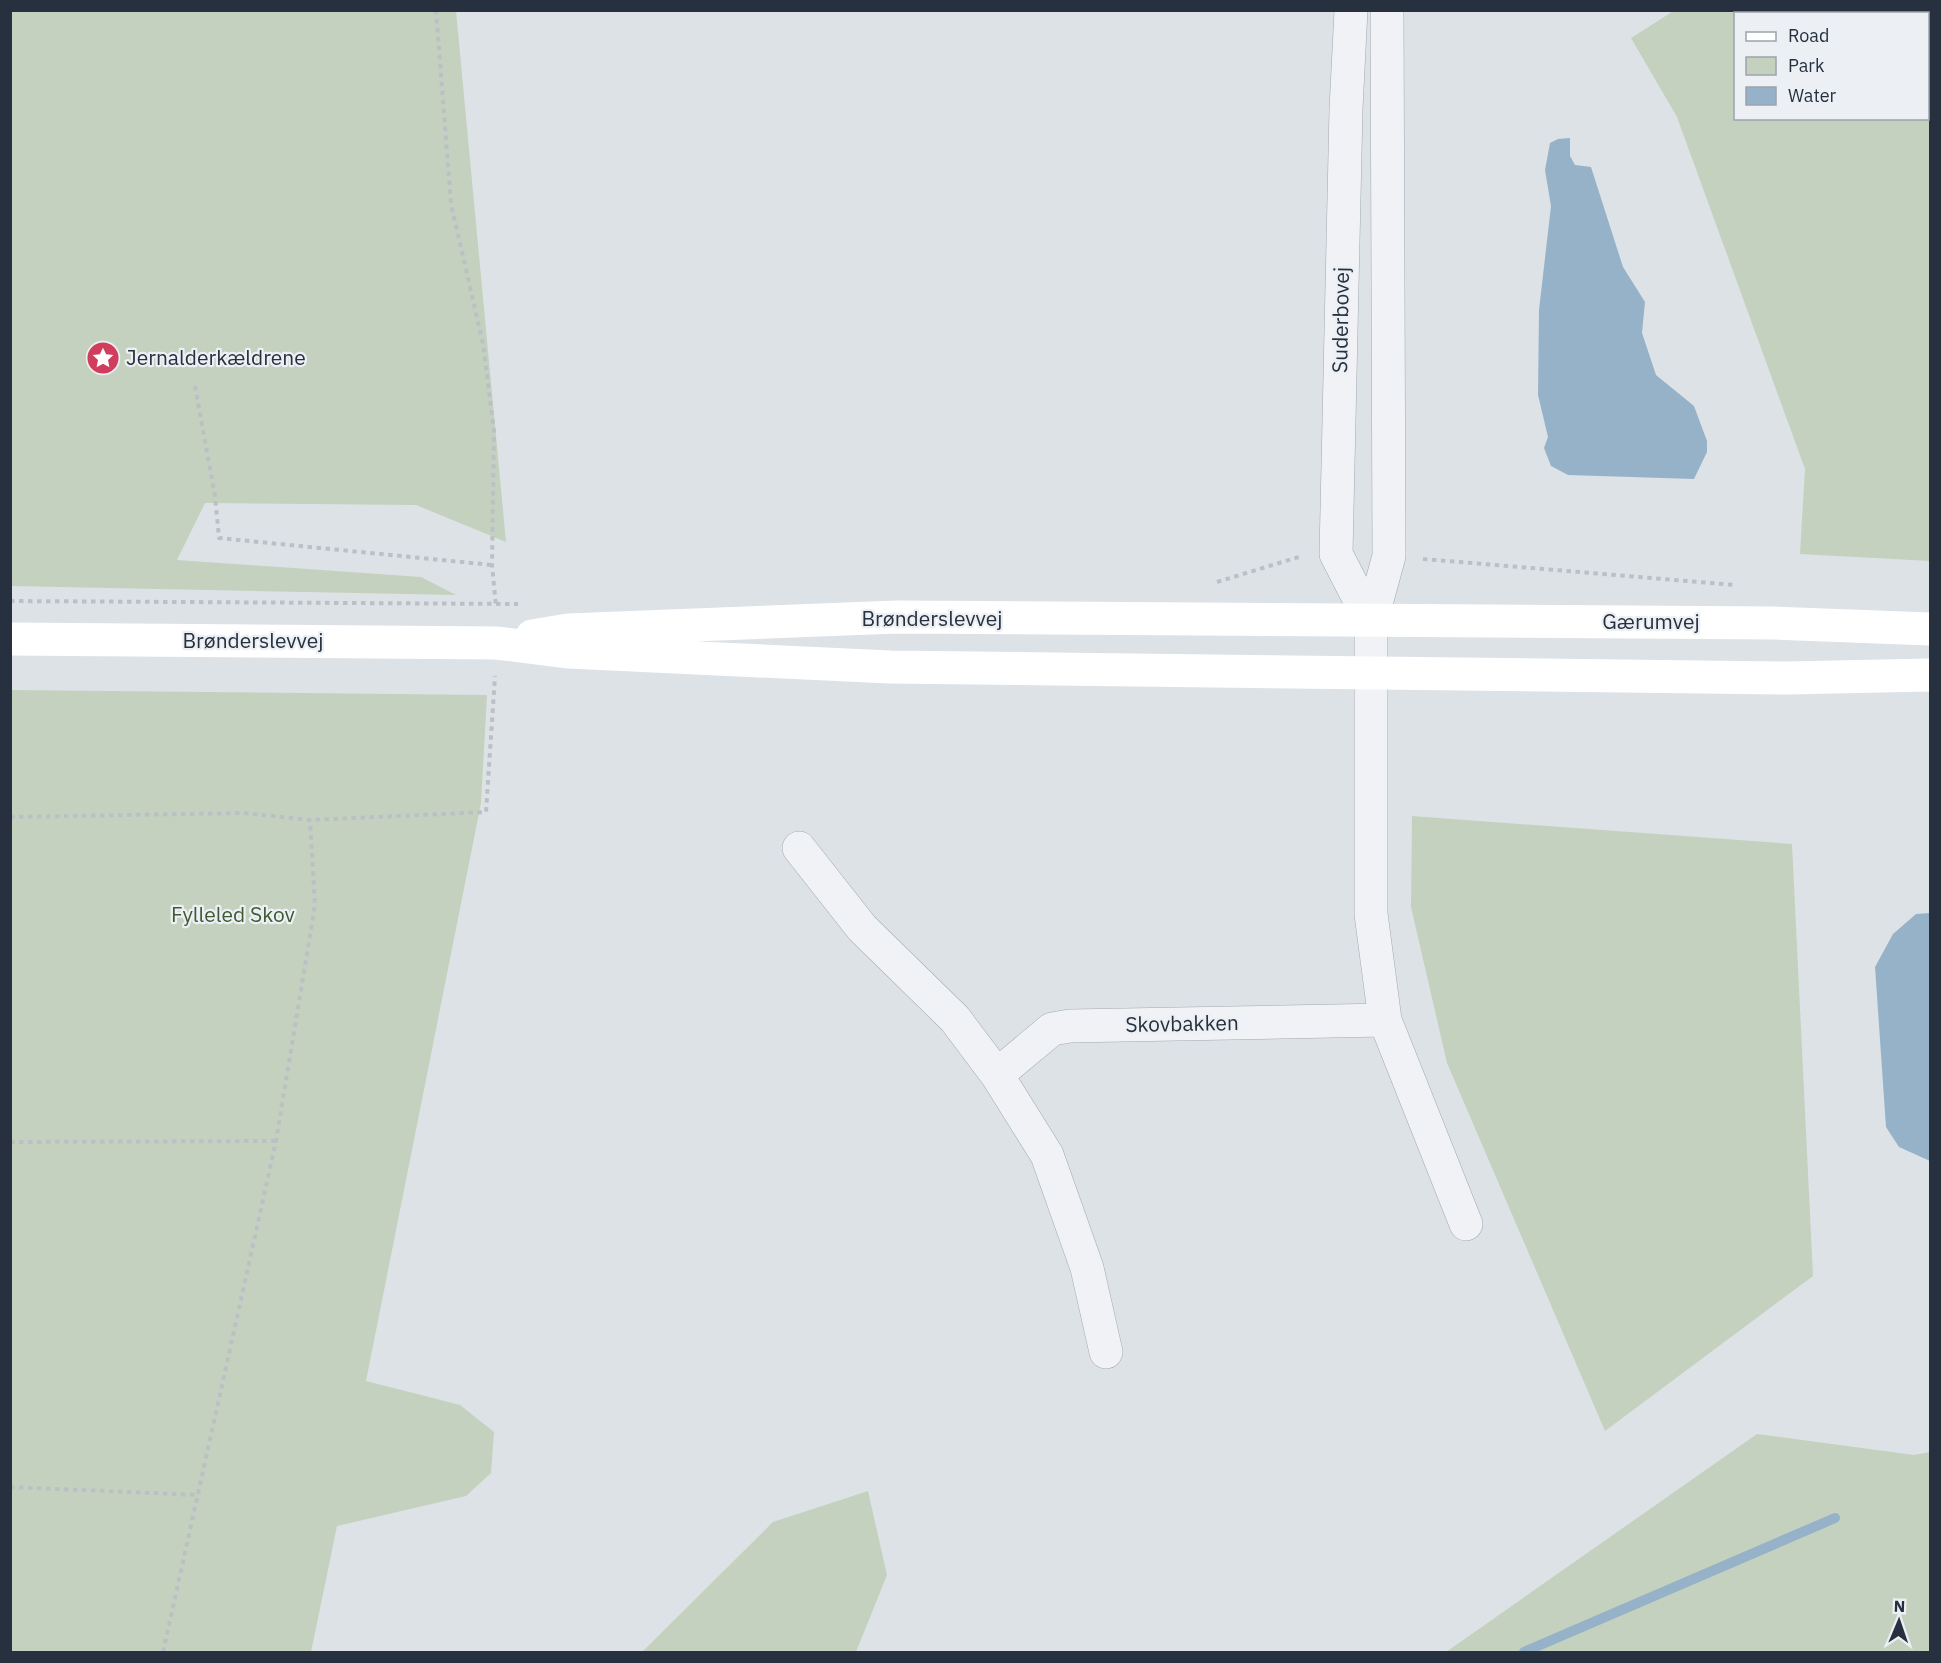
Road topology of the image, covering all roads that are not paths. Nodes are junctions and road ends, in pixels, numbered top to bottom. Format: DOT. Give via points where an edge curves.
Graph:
graph roads {
  1 [pos="1351,10"];
  2 [pos="1388,10"];
  3 [pos="1371,622"];
  4 [pos="1930,629"];
  5 [pos="10,639"];
  6 [pos="496,643"];
  7 [pos="1371,672"];
  8 [pos="1930,675"];
  9 [pos="799,848"];
  10 [pos="1385,1020"];
  11 [pos="997,1075"];
  12 [pos="1466,1224"];
  13 [pos="1106,1352"];
  1 -- 3 [label="street, Suderbovej" via="1336,554"];
  2 -- 3 [label="street, Suderbovej" via="1389,556"];
  3 -- 4 [label="main road, Gærumvej" via="1763,623"];
  3 -- 6 [label="main road, Brønderslevvej" via="897,617 568,630"];
  3 -- 7 [label="street, Suderbovej"];
  5 -- 6 [label="main road, Brønderslevvej"];
  6 -- 7 [label="main road, Brønderslevvej" via="569,652 890,667"];
  7 -- 8 [label="main road" via="1788,678"];
  7 -- 10 [label="street" via="1371,914"];
  9 -- 11 [label="street" via="862,928 955,1019"];
  10 -- 11 [label="street, Skovbakken" via="1070,1026 1052,1029"];
  10 -- 12 [label="street"];
  11 -- 13 [label="street" via="1047,1155 1087,1268"];
}
